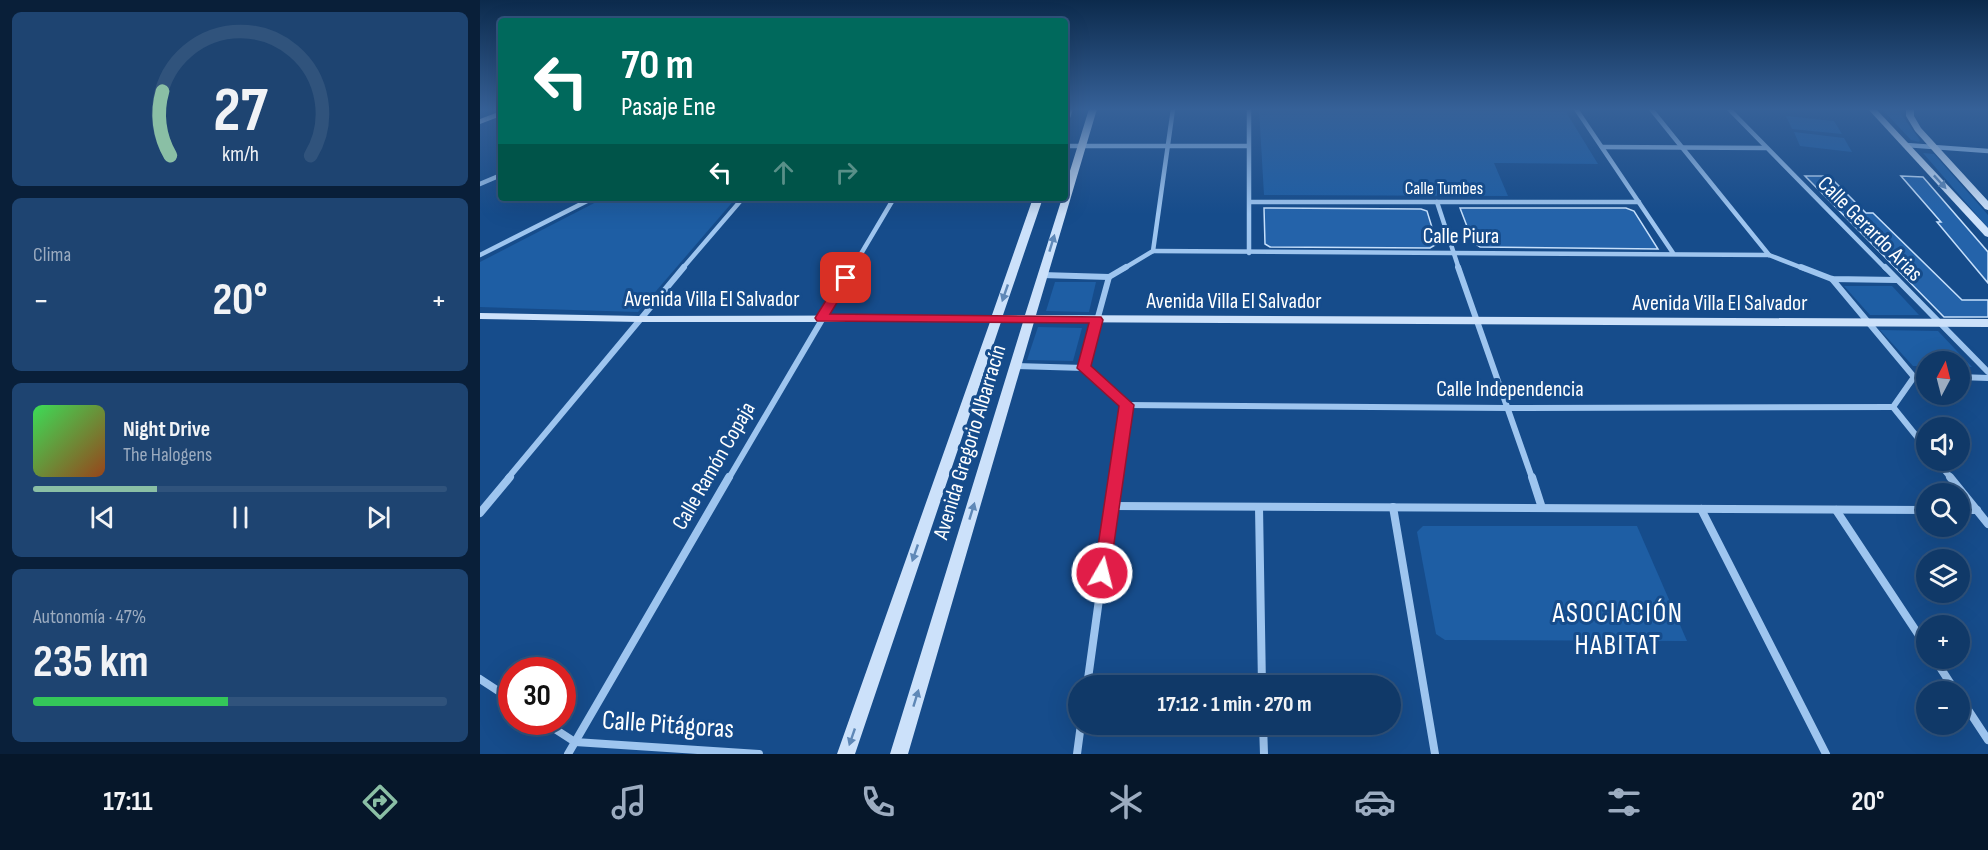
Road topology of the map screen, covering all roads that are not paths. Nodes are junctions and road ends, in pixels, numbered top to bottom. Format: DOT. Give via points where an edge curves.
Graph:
graph roads {
  1 [pos="1600,144"];
  2 [pos="1680,144"];
  3 [pos="1762,144"];
  4 [pos="1931,144"];
  5 [pos="1166,145"];
  6 [pos="1906,145"];
  7 [pos="1068,146"];
  8 [pos="1081,146"];
  9 [pos="1247,146"];
  10 [pos="1602,147"];
  11 [pos="1933,147"];
  12 [pos="1683,148"];
  13 [pos="1766,148"];
  14 [pos="1988,151"];
  15 [pos="498,176"];
  16 [pos="480,184"];
  17 [pos="1068,189"];
  18 [pos="587,201"];
  19 [pos="740,201"];
  20 [pos="892,201"];
  21 [pos="1037,201"];
  22 [pos="1064,201"];
  23 [pos="1250,202"];
  24 [pos="1437,202"];
  25 [pos="1639,202"];
  26 [pos="1988,207"];
  27 [pos="1988,234"];
  28 [pos="1153,251"];
  29 [pos="1249,253"];
  30 [pos="1453,253"];
  31 [pos="1673,253"];
  32 [pos="480,255"];
  33 [pos="1769,255"];
  34 [pos="1042,275"];
  35 [pos="1108,277"];
  36 [pos="1832,279"];
  37 [pos="1897,280"];
  38 [pos="480,316"];
  39 [pos="822,318"];
  40 [pos="996,319"];
  41 [pos="1029,319"];
  42 [pos="639,320"];
  43 [pos="1096,320"];
  44 [pos="1476,321"];
  45 [pos="1869,323"];
  46 [pos="1940,323"];
  47 [pos="1988,324"];
  48 [pos="1015,366"];
  49 [pos="1084,368"];
  50 [pos="1988,372"];
  51 [pos="1914,377"];
  52 [pos="1970,377"];
  53 [pos="1988,378"];
  54 [pos="1126,405"];
  55 [pos="1893,407"];
  56 [pos="1509,408"];
  57 [pos="1916,436"];
  58 [pos="1945,471"];
  59 [pos="1112,506"];
  60 [pos="1259,507"];
  61 [pos="1393,507"];
  62 [pos="1542,508"];
  63 [pos="1701,509"];
  64 [pos="1836,510"];
  65 [pos="1916,510"];
  66 [pos="1970,510"];
  67 [pos="1977,510"];
  68 [pos="480,513"];
  69 [pos="1988,524"];
  70 [pos="1916,631"];
  71 [pos="1089,675"];
  72 [pos="1263,675"];
  73 [pos="480,679"];
  74 [pos="498,691"];
  75 [pos="1970,713"];
  76 [pos="564,735"];
  77 [pos="1080,735"];
  78 [pos="1263,735"];
  79 [pos="1988,740"];
  80 [pos="575,742"];
  81 [pos="568,754"];
  82 [pos="759,754"];
  83 [pos="846,754"];
  84 [pos="899,754"];
  85 [pos="1077,754"];
  86 [pos="1264,754"];
  87 [pos="1435,754"];
  88 [pos="1826,754"];
  1 -- 10 [label="street"];
  2 -- 12 [label="street"];
  3 -- 13 [label="street, Calle Gerardo Arias"];
  4 -- 11 [label="street"];
  5 -- 8 [label="street"];
  5 -- 9 [label="street"];
  5 -- 28 [label="street"];
  6 -- 11 [label="street"];
  6 -- 27 [label="street, one-way"];
  7 -- 8 [label="street"];
  17 -- 8 [label="street, Avenida Gregorio Albarracín, one-way"];
  9 -- 23 [label="street"];
  10 -- 12 [label="street"];
  10 -- 25 [label="street"];
  11 -- 14 [label="street"];
  11 -- 26 [label="street"];
  12 -- 13 [label="street"];
  12 -- 33 [label="street"];
  13 -- 37 [label="street, Calle Gerardo Arias"];
  15 -- 16 [label="street"];
  18 -- 32 [label="street"];
  19 -- 42 [label="street"];
  20 -- 39 [label="street, Calle Ramón Copaja"];
  21 -- 40 [label="street, Avenida Gregorio Albarracín, one-way"];
  34 -- 22 [label="street, Avenida Gregorio Albarracín, one-way"];
  23 -- 24 [label="street, Calle Tumbes"];
  23 -- 29 [label="street"];
  24 -- 25 [label="street, Calle Tumbes"];
  24 -- 30 [label="street"];
  25 -- 31 [label="street"];
  28 -- 29 [label="street, Calle Piura"];
  28 -- 35 [label="street"];
  29 -- 30 [label="street, Calle Piura"];
  30 -- 31 [label="street, Calle Piura"];
  30 -- 44 [label="street"];
  31 -- 33 [label="street, Calle Piura"];
  33 -- 36 [label="street"];
  34 -- 35 [label="street"];
  34 -- 41 [label="street, Avenida Gregorio Albarracín"];
  35 -- 43 [label="street"];
  36 -- 37 [label="street"];
  36 -- 45 [label="street"];
  37 -- 46 [label="street, Calle Gerardo Arias"];
  38 -- 42 [label="street, Avenida Villa El Salvador"];
  39 -- 40 [label="street, Avenida Villa El Salvador"];
  39 -- 42 [label="street, Avenida Villa El Salvador"];
  39 -- 80 [label="street, Calle Ramón Copaja"];
  40 -- 41 [label="street, Avenida Villa El Salvador"];
  40 -- 83 [label="street, Avenida Gregorio Albarracín, one-way"];
  41 -- 43 [label="street, Avenida Villa El Salvador"];
  41 -- 48 [label="street, Avenida Gregorio Albarracín"];
  42 -- 68 [label="street"];
  43 -- 44 [label="street, Avenida Villa El Salvador"];
  43 -- 49 [label="street"];
  44 -- 45 [label="street, Avenida Villa El Salvador"];
  44 -- 56 [label="street"];
  45 -- 46 [label="street, Avenida Villa El Salvador"];
  45 -- 51 [label="street"];
  46 -- 47 [label="street, Avenida Villa El Salvador"];
  46 -- 50 [label="street, Calle Gerardo Arias"];
  48 -- 49 [label="street"];
  84 -- 48 [label="street, Avenida Gregorio Albarracín, one-way"];
  49 -- 54 [label="street"];
  51 -- 55 [label="street"];
  52 -- 53 [label="street"];
  54 -- 56 [label="street, Calle Independencia"];
  54 -- 59 [label="street"];
  55 -- 56 [label="street, Calle Independencia"];
  55 -- 57 [label="street"];
  56 -- 62 [label="street"];
  58 -- 67 [label="street"];
  59 -- 60 [label="street"];
  59 -- 71 [label="street"];
  60 -- 61 [label="street"];
  60 -- 72 [label="street"];
  61 -- 62 [label="street"];
  61 -- 87 [label="street"];
  62 -- 63 [label="street"];
  63 -- 64 [label="street"];
  63 -- 88 [label="street"];
  64 -- 65 [label="street"];
  64 -- 70 [label="street"];
  66 -- 67 [label="street"];
  67 -- 69 [label="street"];
  73 -- 74 [label="street"];
  75 -- 79 [label="street"];
  76 -- 80 [label="street, Calle Pitágoras"];
  77 -- 85 [label="street"];
  78 -- 86 [label="street"];
  80 -- 81 [label="street, Calle Ramón Copaja"];
  80 -- 82 [label="street, Calle Pitágoras"];
}
